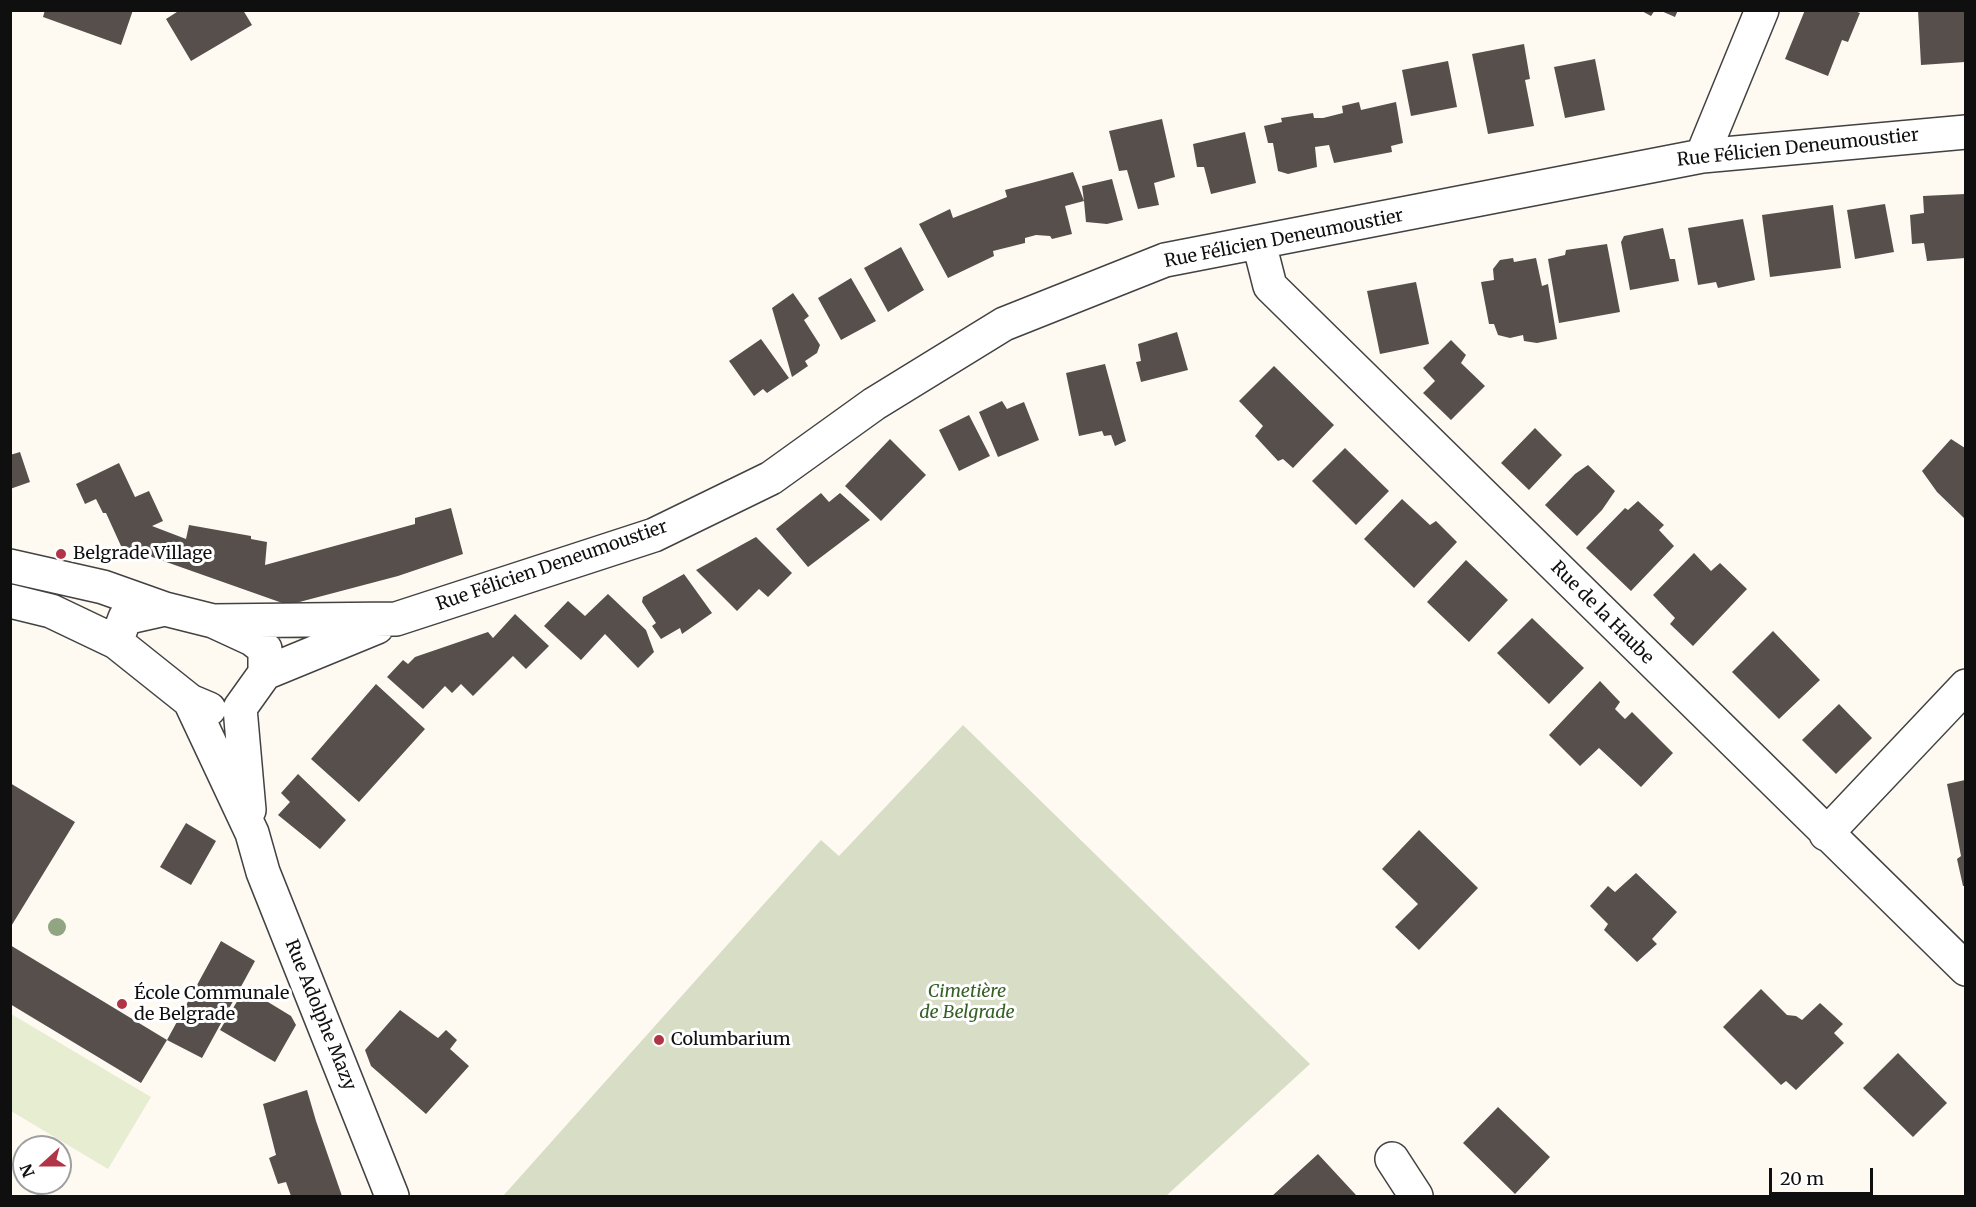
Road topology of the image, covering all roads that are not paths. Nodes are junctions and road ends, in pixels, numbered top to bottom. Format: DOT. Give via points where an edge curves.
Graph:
graph roads {
  1 [pos="1762,10"];
  2 [pos="1965,132"];
  3 [pos="1702,156"];
  4 [pos="1259,243"];
  5 [pos="10,566"];
  6 [pos="10,600"];
  7 [pos="165,609"];
  8 [pos="396,619"];
  9 [pos="213,621"];
  10 [pos="116,642"];
  11 [pos="265,673"];
  12 [pos="1965,686"];
  13 [pos="190,701"];
  14 [pos="240,708"];
  15 [pos="252,833"];
  16 [pos="1826,834"];
  17 [pos="1965,969"];
  18 [pos="1392,1159"];
  19 [pos="392,1197"];
  20 [pos="1416,1197"];
  1 -- 3 [label="street"];
  2 -- 3 [label="street, Rue Félicien Deneumoustier"];
  3 -- 4 [label="street, Rue Félicien Deneumoustier"];
  4 -- 8 [label="street, Rue Félicien Deneumoustier" via="1165,260 1004,324 874,404 771,478 654,534"];
  4 -- 16 [label="street, Rue de la Haube" via="1270,286"];
  5 -- 7 [label="street" via="103,587"];
  6 -- 10 [label="street" via="51,610"];
  7 -- 9 [label="street, Rue Félicien Deneumoustier"];
  7 -- 10 [label="street, Rue Félicien Deneumoustier" via="125,618"];
  8 -- 9 [label="street, Rue Félicien Deneumoustier"];
  8 -- 11 [label="street"];
  9 -- 11 [label="street, Rue Félicien Deneumoustier" via="265,648"];
  10 -- 13 [label="street"];
  11 -- 14 [label="street"];
  12 -- 16 [label="street"];
  13 -- 14 [label="street" via="214,712"];
  13 -- 15 [label="street, Rue Adolphe Mazy"];
  14 -- 15 [label="street, Rue Adolphe Mazy"];
  15 -- 19 [label="street, Rue Adolphe Mazy" via="263,872"];
  16 -- 17 [label="street, Rue de la Haube"];
  18 -- 20 [label="street"];
}
